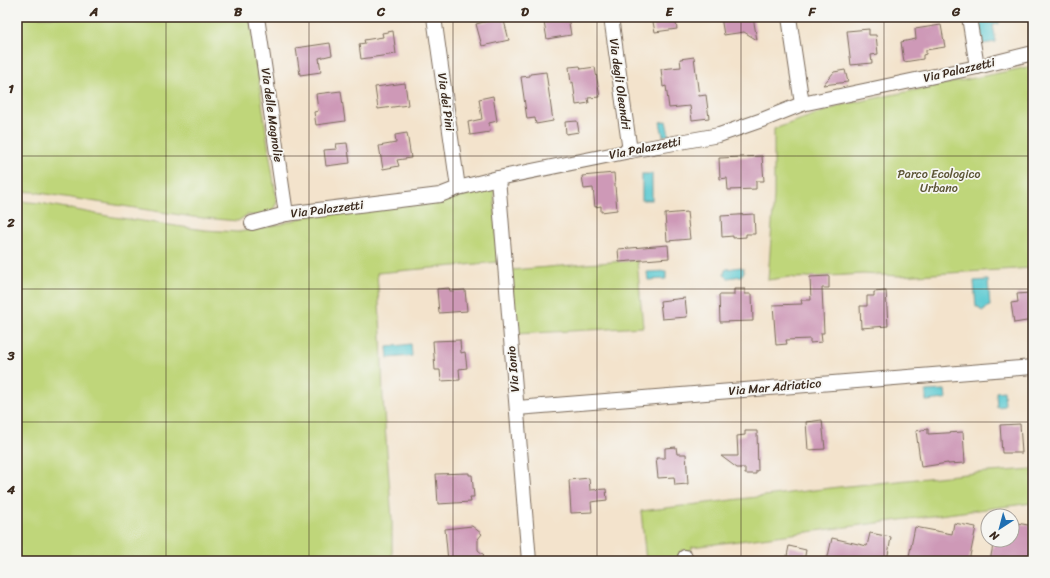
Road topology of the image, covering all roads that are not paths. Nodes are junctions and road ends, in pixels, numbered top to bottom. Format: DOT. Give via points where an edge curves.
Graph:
graph roads {
  1 [pos="257,17"];
  2 [pos="434,17"];
  3 [pos="610,17"];
  4 [pos="789,17"];
  5 [pos="969,17"];
  6 [pos="1033,53"];
  7 [pos="976,67"];
  8 [pos="802,104"];
  9 [pos="630,150"];
  10 [pos="498,178"];
  11 [pos="458,188"];
  12 [pos="286,214"];
  13 [pos="252,223"];
  14 [pos="1033,367"];
  15 [pos="517,408"];
  16 [pos="529,561"];
  1 -- 12 [label="street, Via delle Magnolie"];
  2 -- 11 [label="street, Via dei Pini"];
  3 -- 9 [label="street, Via degli Oleandri"];
  4 -- 8 [label="street"];
  5 -- 7 [label="street"];
  6 -- 7 [label="street, Via Palazzetti"];
  7 -- 8 [label="street, Via Palazzetti"];
  8 -- 9 [label="street, Via Palazzetti" via="719,134"];
  9 -- 10 [label="street, Via Palazzetti"];
  10 -- 11 [label="street, Via Palazzetti"];
  10 -- 15 [label="street, Via Ionio"];
  11 -- 12 [label="street, Via Palazzetti" via="440,194"];
  12 -- 13 [label="street, Via Palazzetti"];
  14 -- 15 [label="street, Via Mar Adriatico"];
  15 -- 16 [label="street, Via Ionio"];
}
